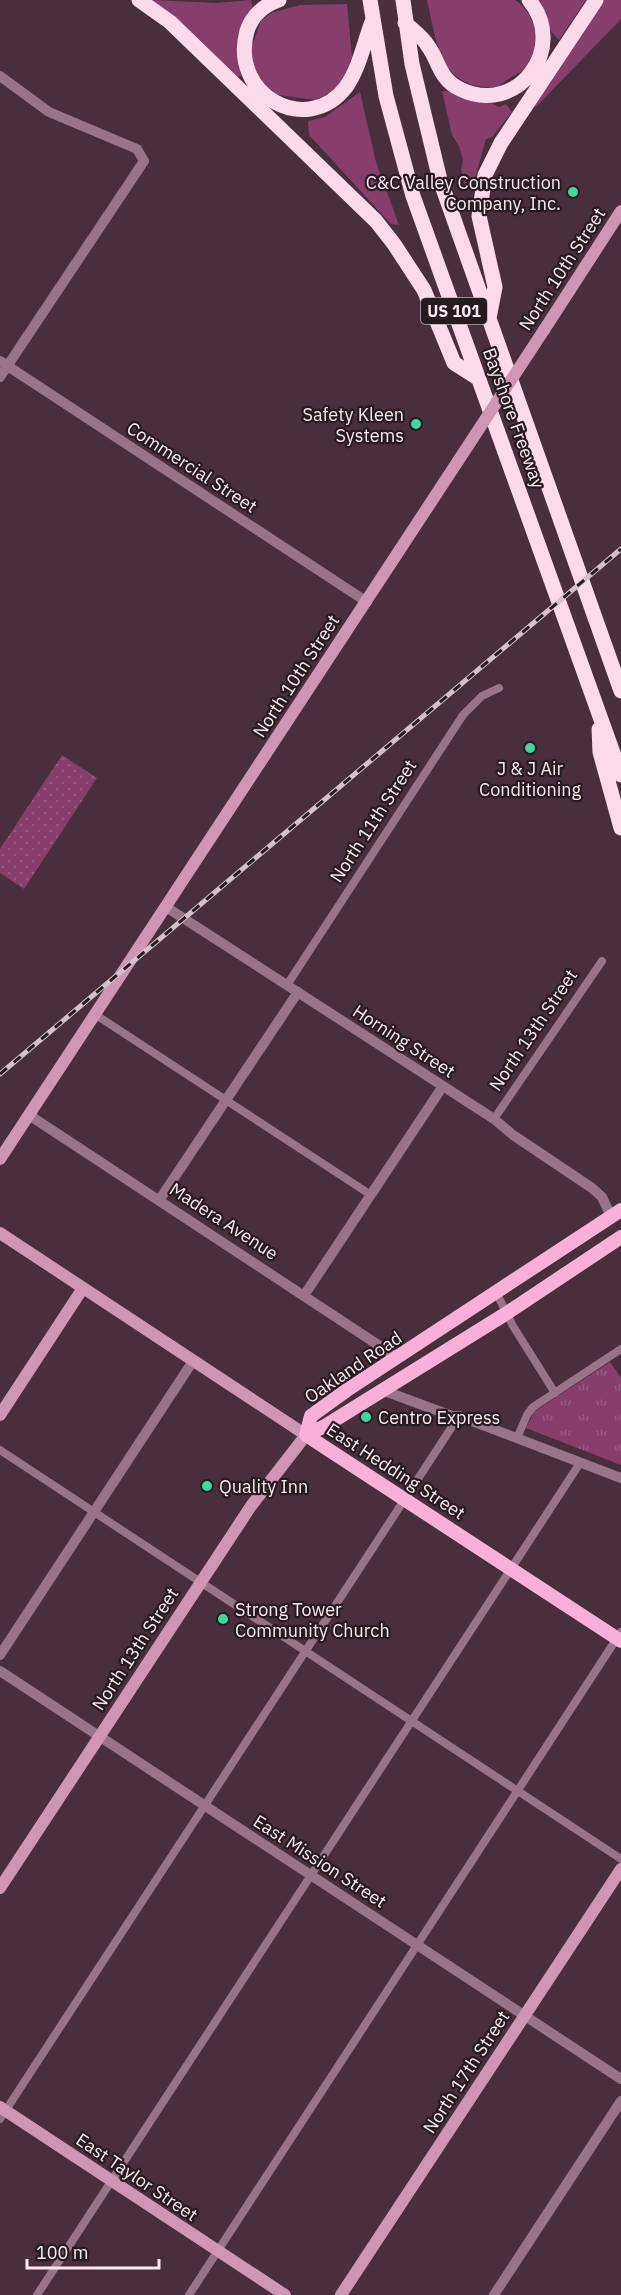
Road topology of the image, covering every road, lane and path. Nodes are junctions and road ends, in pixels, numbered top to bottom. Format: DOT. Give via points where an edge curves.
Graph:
graph roads {
  1 [pos="139,0"];
  2 [pos="279,0"];
  3 [pos="370,0"];
  4 [pos="403,0"];
  5 [pos="529,0"];
  6 [pos="596,0"];
  7 [pos="372,22"];
  8 [pos="405,23"];
  9 [pos="0,76"];
  10 [pos="621,211"];
  11 [pos="488,321"];
  12 [pos="4,363"];
  13 [pos="0,377"];
  14 [pos="479,379"];
  15 [pos="367,602"];
  16 [pos="500,688"];
  17 [pos="621,691"];
  18 [pos="599,712"];
  19 [pos="621,776"];
  20 [pos="621,828"];
  21 [pos="166,907"];
  22 [pos="602,961"];
  23 [pos="287,985"];
  24 [pos="298,992"];
  25 [pos="96,1015"];
  26 [pos="443,1086"];
  27 [pos="226,1099"];
  28 [pos="29,1115"];
  29 [pos="494,1119"];
  30 [pos="0,1159"];
  31 [pos="371,1195"];
  32 [pos="160,1199"];
  33 [pos="616,1213"];
  34 [pos="0,1232"];
  35 [pos="621,1238"];
  36 [pos="83,1288"];
  37 [pos="496,1293"];
  38 [pos="305,1294"];
  39 [pos="507,1313"];
  40 [pos="621,1349"];
  41 [pos="398,1358"];
  42 [pos="193,1360"];
  43 [pos="382,1390"];
  44 [pos="555,1393"];
  45 [pos="0,1415"];
  46 [pos="459,1416"];
  47 [pos="306,1435"];
  48 [pos="518,1438"];
  49 [pos="0,1450"];
  50 [pos="580,1462"];
  51 [pos="621,1478"];
  52 [pos="406,1498"];
  53 [pos="94,1514"];
  54 [pos="512,1568"];
  55 [pos="199,1583"];
  56 [pos="620,1637"];
  57 [pos="306,1653"];
  58 [pos="0,1655"];
  59 [pos="0,1671"];
  60 [pos="412,1723"];
  61 [pos="99,1736"];
  62 [pos="518,1791"];
  63 [pos="207,1806"];
  64 [pos="621,1859"];
  65 [pos="621,1869"];
  66 [pos="312,1875"];
  67 [pos="0,1888"];
  68 [pos="419,1946"];
  69 [pos="525,2015"];
  70 [pos="621,2079"];
  71 [pos="621,2101"];
  72 [pos="2,2112"];
  73 [pos="111,2181"];
  74 [pos="217,2252"];
  75 [pos="37,2295"];
  76 [pos="189,2295"];
  77 [pos="285,2295"];
  78 [pos="341,2295"];
  79 [pos="494,2295"];
  1 -- 14 [label="highway" via="170,22 376,221 424,290 454,363"];
  2 -- 7 [label="highway" via="264,8 250,24 243,59 249,77 261,92 291,108 321,105 336,97 354,72"];
  3 -- 7 [label="highway, Bayshore Freeway / US 101"];
  4 -- 8 [label="highway, Bayshore Freeway / US 101"];
  5 -- 8 [label="highway" via="540,20 542,50 531,76 500,93 469,93 457,88 437,67 429,46"];
  6 -- 11 [label="highway" via="501,143 485,175 479,216 495,287"];
  7 -- 14 [label="highway, Bayshore Freeway / US 101" via="397,144"];
  8 -- 11 [label="highway, Bayshore Freeway / US 101" via="440,180"];
  9 -- 12 [label="street" via="49,112 137,149 144,161"];
  10 -- 15 [label="main road, North 10th Street, bridge"];
  11 -- 17 [label="highway, Bayshore Freeway / US 101"];
  12 -- 13 [label="street"];
  12 -- 15 [label="street, Commercial Street"];
  14 -- 18 [label="highway, Bayshore Freeway / US 101"];
  15 -- 21 [label="main road, North 10th Street"];
  16 -- 23 [label="street, North 11th Street" via="482,696 463,715"];
  18 -- 19 [label="highway, Bayshore Freeway / US 101"];
  18 -- 20 [label="highway" via="600,752"];
  21 -- 23 [label="street, Horning Street"];
  21 -- 25 [label="main road, North 10th Street"];
  22 -- 29 [label="street, North 13th Street"];
  23 -- 24 [label="street, Horning Street"];
  24 -- 26 [label="street, Horning Street"];
  24 -- 27 [label="street"];
  25 -- 27 [label="street"];
  25 -- 28 [label="main road, North 10th Street"];
  26 -- 29 [label="street, Horning Street"];
  26 -- 31 [label="street"];
  27 -- 31 [label="street"];
  27 -- 32 [label="street"];
  28 -- 30 [label="main road, North 10th Street"];
  28 -- 32 [label="street, Madera Avenue"];
  29 -- 33 [label="street, Horning Street" via="592,1188"];
  31 -- 38 [label="street"];
  32 -- 38 [label="street, Madera Avenue"];
  33 -- 37 [label="main road, Oakland Road"];
  34 -- 36 [label="main road, East Hedding Street"];
  35 -- 39 [label="main road, Oakland Road"];
  36 -- 42 [label="main road, East Hedding Street"];
  36 -- 45 [label="main road"];
  37 -- 39 [label="street"];
  37 -- 41 [label="main road, Oakland Road"];
  38 -- 41 [label="street, Madera Avenue"];
  39 -- 43 [label="main road, Oakland Road"];
  39 -- 44 [label="street"];
  40 -- 44 [label="street"];
  41 -- 47 [label="main road, Oakland Road" via="311,1416"];
  42 -- 47 [label="main road, East Hedding Street"];
  42 -- 53 [label="street"];
  43 -- 46 [label="street"];
  43 -- 47 [label="main road, Oakland Road"];
  44 -- 48 [label="street" via="533,1407"];
  46 -- 48 [label="street"];
  46 -- 52 [label="street"];
  47 -- 52 [label="main road, East Hedding Street"];
  47 -- 55 [label="main road, North 13th Street"];
  48 -- 50 [label="street"];
  49 -- 53 [label="street"];
  50 -- 51 [label="street"];
  50 -- 54 [label="street"];
  52 -- 54 [label="main road, East Hedding Street"];
  52 -- 57 [label="street"];
  53 -- 55 [label="street"];
  53 -- 58 [label="street"];
  54 -- 56 [label="main road, East Hedding Street"];
  54 -- 60 [label="street"];
  55 -- 57 [label="street"];
  55 -- 61 [label="main road, North 13th Street"];
  56 -- 62 [label="street"];
  57 -- 60 [label="street"];
  57 -- 63 [label="street"];
  59 -- 61 [label="street, East Mission Street"];
  60 -- 62 [label="street"];
  60 -- 66 [label="street"];
  61 -- 63 [label="street, East Mission Street"];
  61 -- 67 [label="main road, North 13th Street"];
  62 -- 64 [label="street"];
  62 -- 68 [label="street"];
  63 -- 66 [label="street, East Mission Street"];
  63 -- 72 [label="street"];
  65 -- 69 [label="main road, North 17th Street"];
  66 -- 68 [label="street, East Mission Street"];
  66 -- 73 [label="street"];
  68 -- 69 [label="street, East Mission Street"];
  68 -- 74 [label="street"];
  69 -- 70 [label="street, East Mission Street"];
  69 -- 78 [label="main road, North 17th Street"];
  71 -- 79 [label="street"];
  72 -- 73 [label="main road, East Taylor Street"];
  73 -- 74 [label="main road, East Taylor Street"];
  73 -- 75 [label="street"];
  74 -- 76 [label="street"];
  74 -- 77 [label="main road, East Taylor Street"];
}
